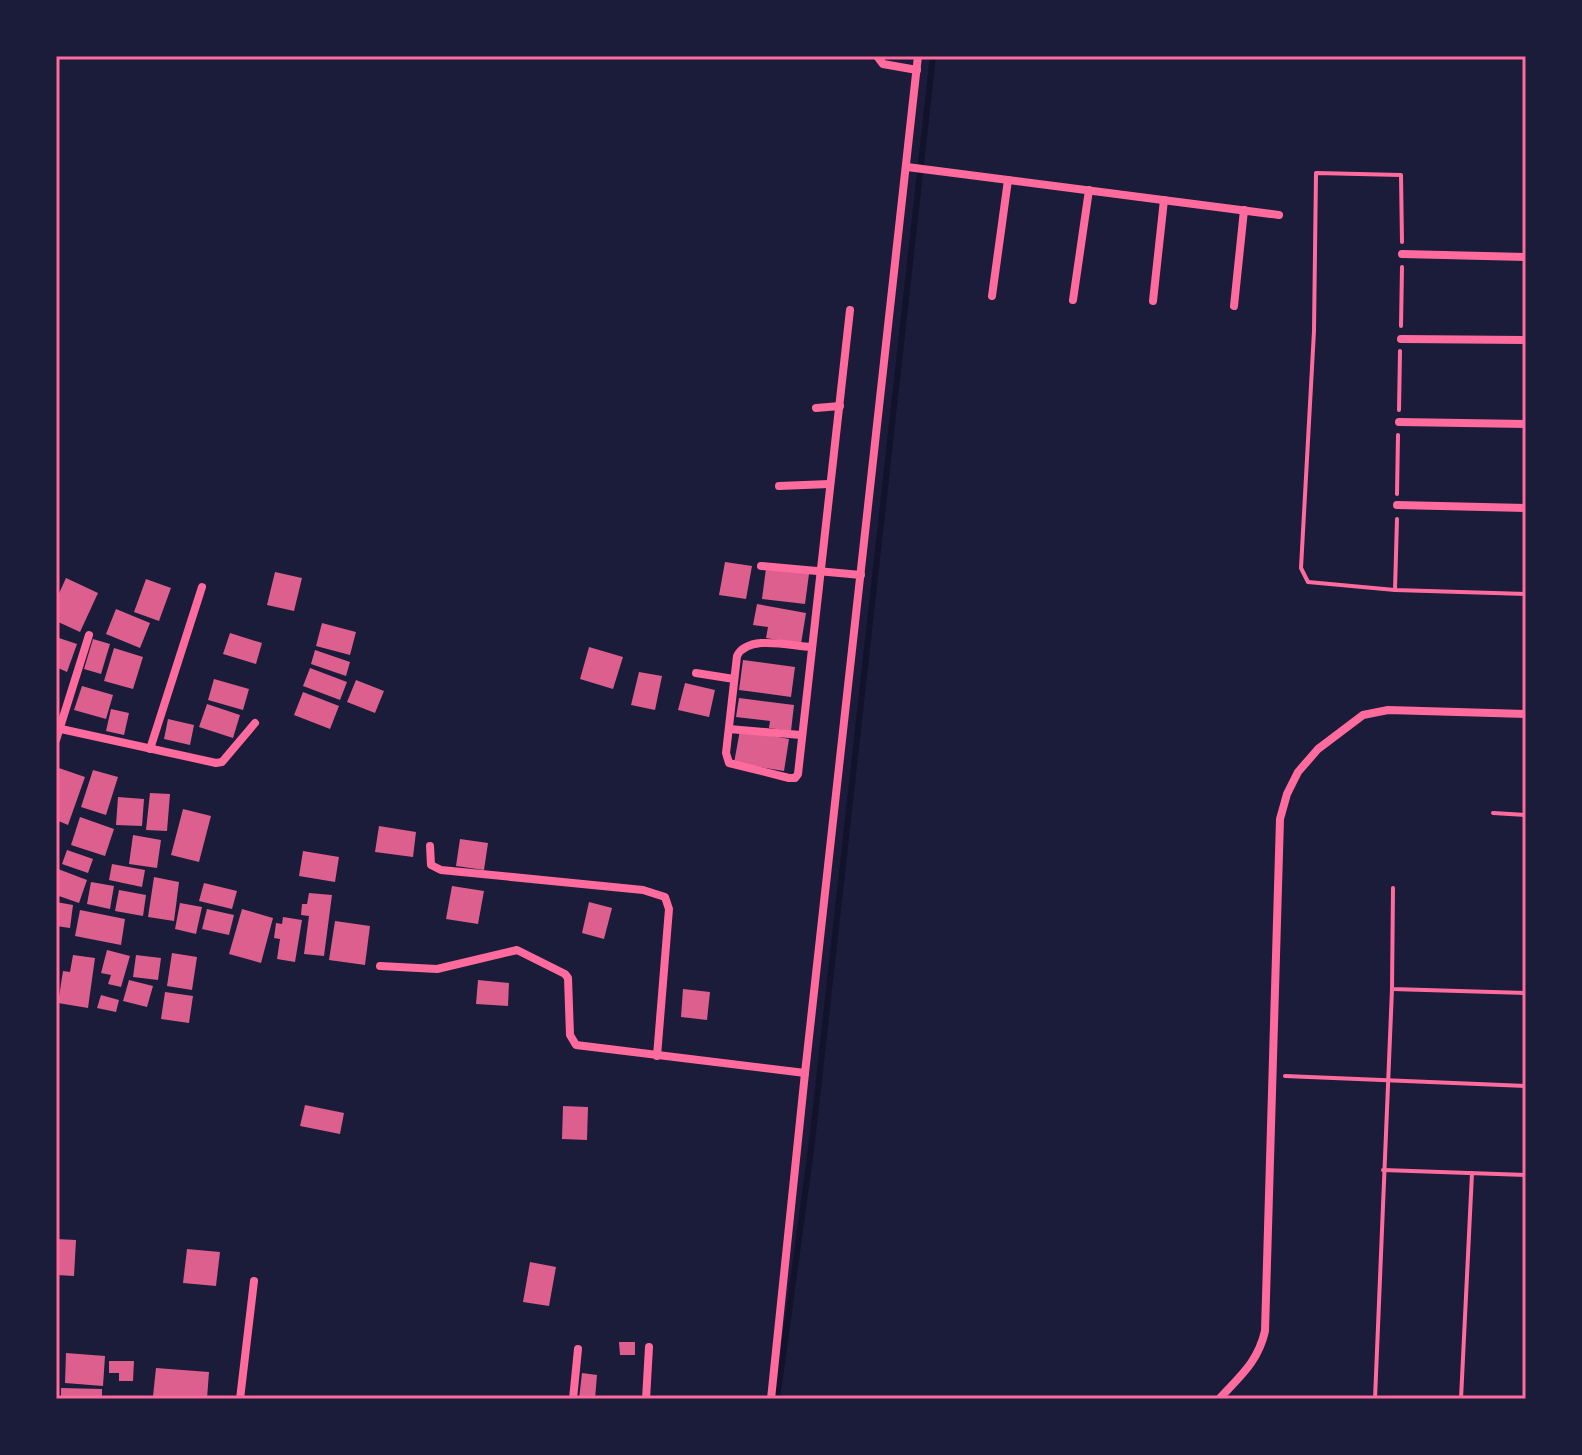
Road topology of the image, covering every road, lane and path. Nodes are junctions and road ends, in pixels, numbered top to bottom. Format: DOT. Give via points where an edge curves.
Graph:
graph roads {
  1 [pos="877,56"];
  2 [pos="918,56"];
  3 [pos="917,70"];
  4 [pos="916,168"];
  5 [pos="1401,175"];
  6 [pos="1008,180"];
  7 [pos="1089,190"];
  8 [pos="1164,200"];
  9 [pos="1244,210"];
  10 [pos="1279,215"];
  11 [pos="1402,254"];
  12 [pos="1526,257"];
  13 [pos="992,296"];
  14 [pos="1073,300"];
  15 [pos="1153,301"];
  16 [pos="1234,306"];
  17 [pos="850,310"];
  18 [pos="1401,339"];
  19 [pos="1526,340"];
  20 [pos="840,406"];
  21 [pos="816,408"];
  22 [pos="1399,422"];
  23 [pos="1526,424"];
  24 [pos="829,484"];
  25 [pos="779,486"];
  26 [pos="1397,505"];
  27 [pos="1526,508"];
  28 [pos="761,566"];
  29 [pos="820,570"];
  30 [pos="861,575"];
  31 [pos="202,587"];
  32 [pos="1395,590"];
  33 [pos="89,635"];
  34 [pos="811,647"];
  35 [pos="696,673"];
  36 [pos="734,679"];
  37 [pos="1526,714"];
  38 [pos="255,723"];
  39 [pos="61,729"];
  40 [pos="729,729"];
  41 [pos="801,735"];
  42 [pos="56,740"];
  43 [pos="150,749"];
  44 [pos="1493,813"];
  45 [pos="1526,815"];
  46 [pos="430,846"];
  47 [pos="1393,888"];
  48 [pos="380,966"];
  49 [pos="1392,989"];
  50 [pos="1526,993"];
  51 [pos="657,1056"];
  52 [pos="805,1073"];
  53 [pos="1273,1076"];
  54 [pos="1387,1080"];
  55 [pos="1526,1086"];
  56 [pos="1383,1170"];
  57 [pos="1472,1173"];
  58 [pos="1526,1175"];
  59 [pos="254,1281"];
  60 [pos="649,1347"];
  61 [pos="578,1349"];
  62 [pos="240,1399"];
  63 [pos="573,1399"];
  64 [pos="646,1399"];
  65 [pos="771,1399"];
  66 [pos="1219,1399"];
  67 [pos="1375,1399"];
  68 [pos="1461,1399"];
  1 -- 3 [label="street" via="883,64"];
  2 -- 3 [label="street"];
  3 -- 4 [label="street"];
  4 -- 6 [label="street"];
  4 -- 30 [label="street"];
  5 -- 32 [label="path" via="1316,173 1301,568 1308,582"];
  6 -- 7 [label="street"];
  6 -- 13 [label="street"];
  7 -- 8 [label="street"];
  7 -- 14 [label="street"];
  8 -- 9 [label="street"];
  8 -- 15 [label="street"];
  9 -- 10 [label="street"];
  9 -- 16 [label="street"];
  11 -- 12 [label="street"];
  17 -- 20 [label="street"];
  18 -- 19 [label="street"];
  20 -- 21 [label="street"];
  20 -- 24 [label="street"];
  22 -- 23 [label="street"];
  24 -- 25 [label="street"];
  24 -- 29 [label="street"];
  26 -- 27 [label="street"];
  28 -- 29 [label="street"];
  29 -- 30 [label="street"];
  29 -- 34 [label="street"];
  30 -- 52 [label="street"];
  31 -- 43 [label="street"];
  33 -- 39 [label="street"];
  34 -- 36 [label="street" via="746,645 737,656"];
  34 -- 41 [label="street"];
  35 -- 36 [label="street"];
  36 -- 40 [label="street"];
  37 -- 53 [label="street" via="1388,710 1363,715 1318,749 1298,772 1280,819"];
  38 -- 43 [label="street" via="220,763"];
  39 -- 42 [label="street"];
  39 -- 43 [label="street"];
  40 -- 41 [label="street"];
  40 -- 41 [label="street" via="729,763 791,779 798,774"];
  44 -- 45 [label="path"];
  46 -- 51 [label="street" via="431,865 441,870 643,890 665,897 669,909"];
  47 -- 49 [label="path"];
  48 -- 51 [label="street" via="437,969 517,950 568,978 570,1035 576,1045"];
  49 -- 50 [label="path"];
  49 -- 54 [label="path"];
  51 -- 52 [label="street"];
  52 -- 65 [label="street"];
  53 -- 54 [label="path"];
  53 -- 66 [label="street" via="1265,1331 1254,1361"];
  54 -- 55 [label="path"];
  54 -- 56 [label="path"];
  56 -- 57 [label="path"];
  56 -- 67 [label="path"];
  57 -- 58 [label="path"];
  57 -- 68 [label="path"];
  59 -- 62 [label="street"];
  60 -- 64 [label="street"];
  61 -- 63 [label="street"];
}
